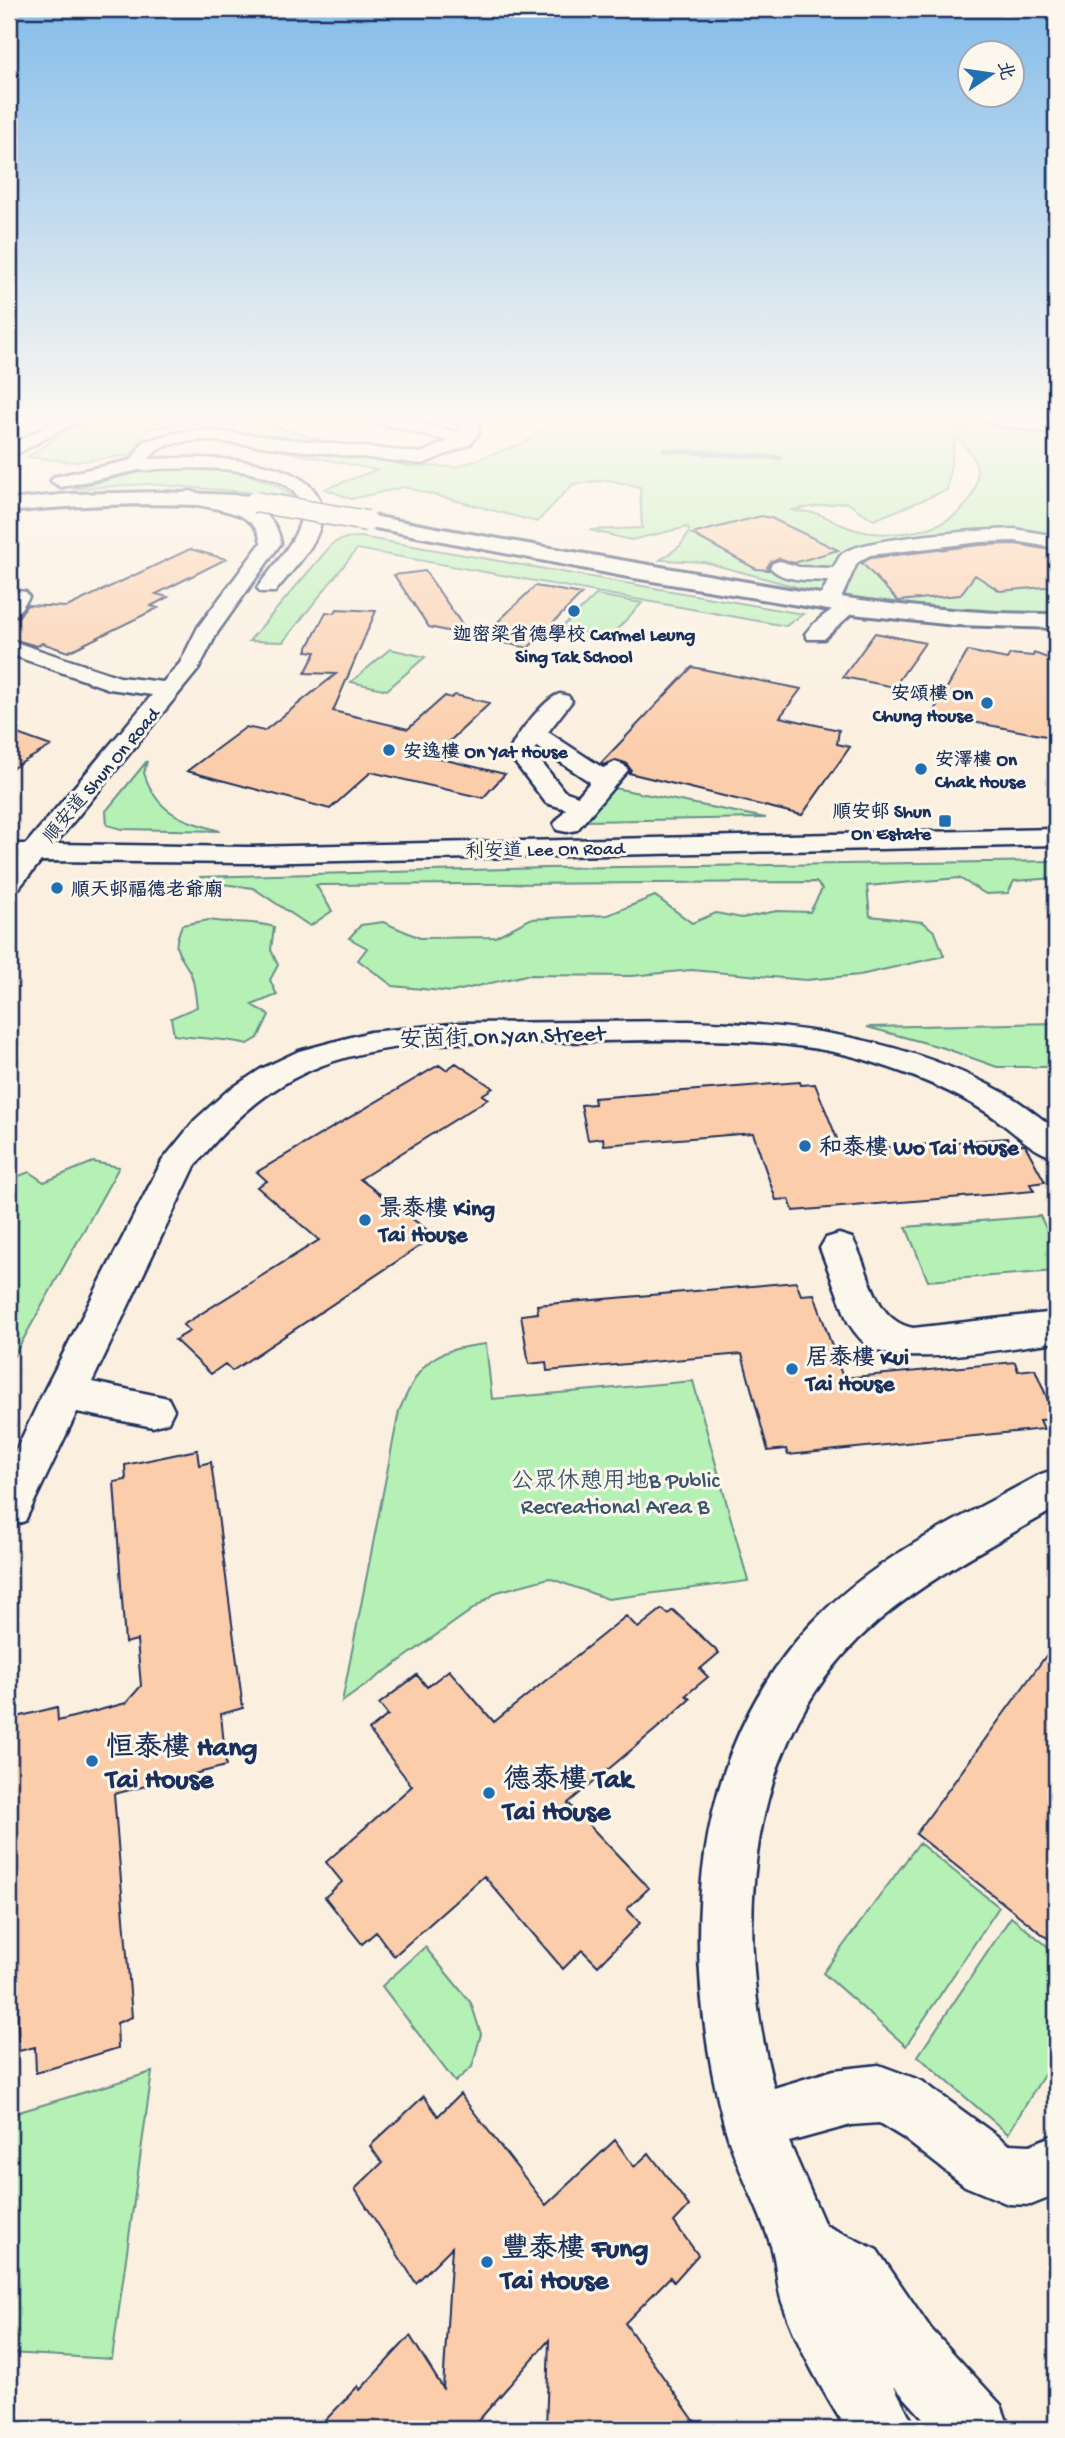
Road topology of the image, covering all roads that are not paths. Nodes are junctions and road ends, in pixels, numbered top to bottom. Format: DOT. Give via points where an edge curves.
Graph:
graph roads {
  1 [pos="270,533"];
  2 [pos="303,533"];
  3 [pos="430,533"];
  4 [pos="1056,542"];
  5 [pos="841,562"];
  6 [pos="780,567"];
  7 [pos="254,607"];
  8 [pos="834,608"];
  9 [pos="1056,621"];
  10 [pos="816,634"];
  11 [pos="1056,634"];
  12 [pos="234,635"];
  13 [pos="9,647"];
  14 [pos="190,665"];
  15 [pos="170,690"];
  16 [pos="560,701"];
  17 [pos="533,733"];
  18 [pos="583,806"];
  19 [pos="1056,837"];
  20 [pos="549,847"];
  21 [pos="22,853"];
  22 [pos="9,882"];
  23 [pos="1056,1146"];
  24 [pos="839,1248"];
  25 [pos="1056,1327"];
  26 [pos="64,1393"];
  27 [pos="153,1410"];
  28 [pos="1056,1487"];
  29 [pos="9,1508"];
  30 [pos="754,2124"];
  31 [pos="1056,2164"];
  32 [pos="802,2247"];
  33 [pos="883,2429"];
  34 [pos="977,2429"];
  1 -- 14 [label="street, 順安道 Shun On Road" via="265,554 206,632"];
  2 -- 7 [label="street"];
  3 -- 8 [label="main road, bridge"];
  4 -- 5 [label="street" via="1015,535 980,536 865,550"];
  5 -- 6 [label="street" via="796,573"];
  5 -- 8 [label="street"];
  8 -- 9 [label="main road" via="957,619"];
  8 -- 10 [label="street"];
  8 -- 11 [label="main road" via="960,632"];
  12 -- 14 [label="street, 順安道 Shun On Road"];
  13 -- 15 [label="street" via="105,681"];
  14 -- 15 [label="street, 順安道 Shun On Road"];
  15 -- 21 [label="street, 順安道 Shun On Road"];
  16 -- 17 [label="street"];
  17 -- 18 [label="street" via="522,747 526,762 555,797"];
  17 -- 18 [label="street" via="610,775"];
  18 -- 20 [label="street"];
  19 -- 20 [label="street, 利安道 Lee On Road"];
  20 -- 21 [label="street, 利安道 Lee On Road" via="248,855"];
  21 -- 22 [label="street, 順安道 Shun On Road"];
  23 -- 26 [label="street, 安茵街 On Yan Street" via="1006,1107 958,1080 879,1051 814,1038 676,1030 455,1033 359,1044 272,1076 235,1102 196,1140 180,1161"];
  24 -- 25 [label="street" via="868,1322 887,1338 913,1343"];
  26 -- 27 [label="street"];
  26 -- 29 [label="street, 安茵街 On Yan Street"];
  28 -- 30 [label="street" via="894,1580 835,1631 785,1697 756,1752 739,1803 724,1920 732,2031"];
  30 -- 31 [label="street" via="856,2095 876,2094 915,2108 971,2157 992,2169 1035,2174"];
  30 -- 32 [label="street"];
  32 -- 33 [label="street" via="813,2303 823,2326"];
  32 -- 34 [label="street" via="855,2272 908,2352"];
}
